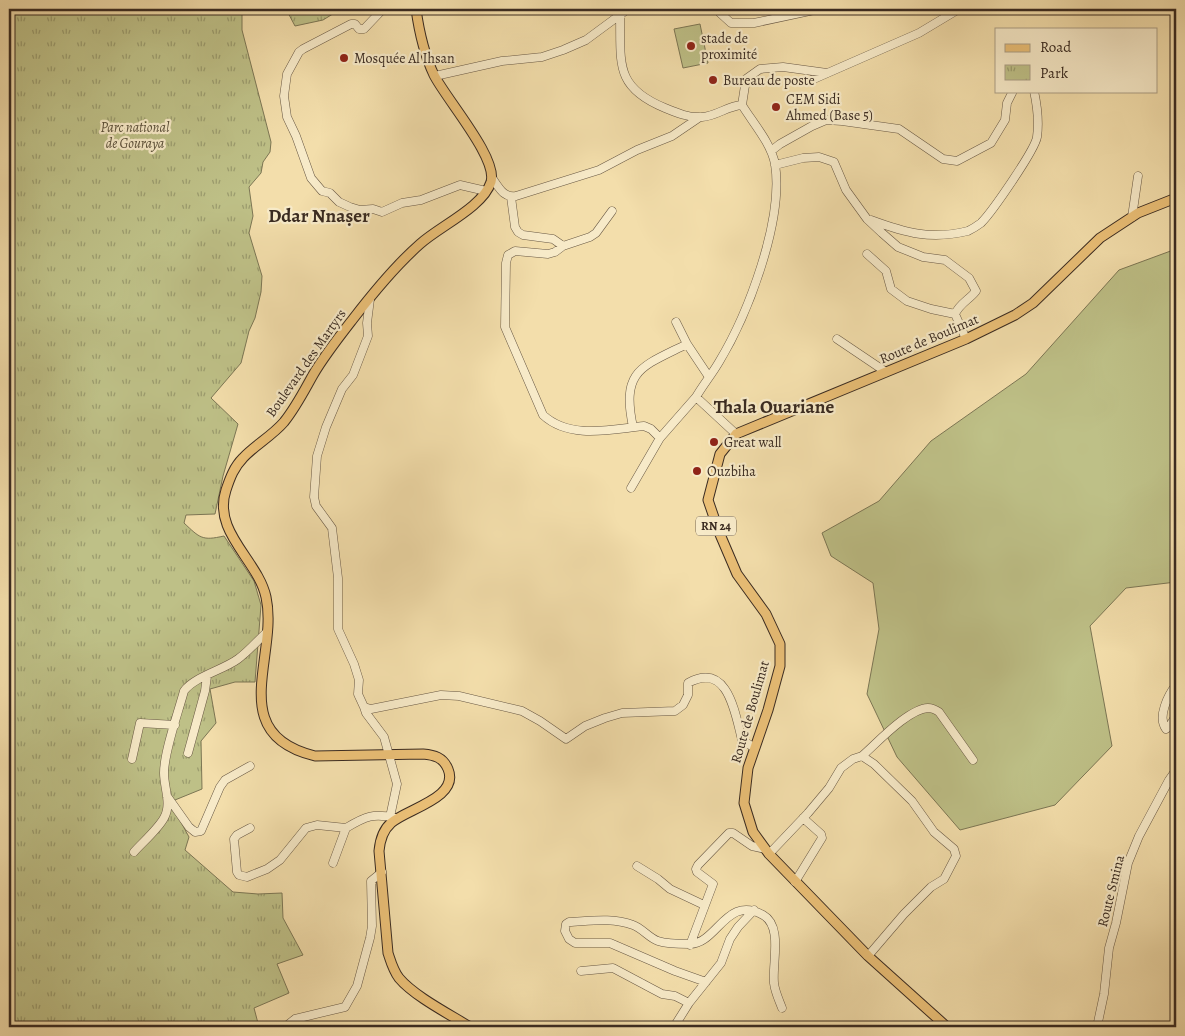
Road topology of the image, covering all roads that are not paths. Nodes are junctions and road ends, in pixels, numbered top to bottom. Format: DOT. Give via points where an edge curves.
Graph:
graph roads {
  1 [pos="383,9"];
  2 [pos="416,9"];
  3 [pos="628,9"];
  4 [pos="718,9"];
  5 [pos="819,9"];
  6 [pos="959,9"];
  7 [pos="620,15"];
  8 [pos="827,74"];
  9 [pos="435,76"];
  10 [pos="807,82"];
  11 [pos="1012,92"];
  12 [pos="1034,92"];
  13 [pos="742,105"];
  14 [pos="700,118"];
  15 [pos="771,151"];
  16 [pos="775,165"];
  17 [pos="1138,176"];
  18 [pos="492,178"];
  19 [pos="486,192"];
  20 [pos="511,197"];
  21 [pos="1176,198"];
  22 [pos="612,211"];
  23 [pos="1132,217"];
  24 [pos="867,219"];
  25 [pos="563,246"];
  26 [pos="867,254"];
  27 [pos="370,299"];
  28 [pos="955,314"];
  29 [pos="676,322"];
  30 [pos="837,339"];
  31 [pos="966,339"];
  32 [pos="687,344"];
  33 [pos="886,372"];
  34 [pos="709,377"];
  35 [pos="696,397"];
  36 [pos="633,427"];
  37 [pos="736,434"];
  38 [pos="660,438"];
  39 [pos="631,488"];
  40 [pos="268,632"];
  41 [pos="207,676"];
  42 [pos="1176,685"];
  43 [pos="364,706"];
  44 [pos="1176,716"];
  45 [pos="175,724"];
  46 [pos="755,748"];
  47 [pos="188,753"];
  48 [pos="389,755"];
  49 [pos="862,756"];
  50 [pos="132,758"];
  51 [pos="973,760"];
  52 [pos="250,766"];
  53 [pos="1176,770"];
  54 [pos="168,796"];
  55 [pos="393,818"];
  56 [pos="803,818"];
  57 [pos="250,828"];
  58 [pos="346,828"];
  59 [pos="134,852"];
  60 [pos="767,852"];
  61 [pos="333,863"];
  62 [pos="637,866"];
  63 [pos="382,872"];
  64 [pos="795,882"];
  65 [pos="704,905"];
  66 [pos="754,910"];
  67 [pos="690,945"];
  68 [pos="868,956"];
  69 [pos="581,971"];
  70 [pos="706,982"];
  71 [pos="689,1004"];
  72 [pos="782,1008"];
  73 [pos="285,1027"];
  74 [pos="470,1027"];
  75 [pos="674,1027"];
  76 [pos="947,1027"];
  77 [pos="1097,1027"];
  1 -- 19 [label="street" via="364,29 351,24 299,52 287,74 285,110 311,178 322,191 330,193 339,202 360,210 382,212 460,185"];
  2 -- 9 [label="main road" via="418,29"];
  3 -- 7 [label="street"];
  4 -- 5 [label="street" via="731,23 754,22"];
  6 -- 8 [label="street" via="919,33"];
  7 -- 9 [label="street" via="586,40 542,57 502,61"];
  7 -- 14 [label="street" via="621,61 626,80 635,92 681,115"];
  8 -- 10 [label="street"];
  8 -- 13 [label="street" via="783,67 760,69 746,79"];
  9 -- 18 [label="main road" via="488,160"];
  11 -- 15 [label="street" via="1007,103 1006,120 991,143 957,161 943,159 899,129 826,120"];
  12 -- 24 [label="street" via="1037,138 1027,159 982,222 970,230 928,236"];
  13 -- 14 [label="street" via="733,105"];
  13 -- 15 [label="street"];
  14 -- 20 [label="street" via="672,136 599,170"];
  15 -- 16 [label="street"];
  16 -- 24 [label="street" via="811,157 834,162 846,190"];
  16 -- 34 [label="street" via="776,203 772,231 747,304"];
  17 -- 23 [label="street"];
  18 -- 19 [label="main road, Boulevard des Martyrs"];
  18 -- 20 [label="street" via="503,193"];
  19 -- 27 [label="main road, Boulevard des Martyrs" via="420,244"];
  20 -- 25 [label="street" via="518,232 554,238"];
  21 -- 23 [label="main road, Route de Boulimat / RN 24"];
  22 -- 25 [label="street" via="596,233"];
  23 -- 31 [label="main road, Route de Boulimat / RN 24" via="1100,238 1033,303"];
  24 -- 28 [label="street" via="898,247 923,257 945,260 969,278 976,291"];
  25 -- 36 [label="street" via="548,254 515,251 508,255 505,326 543,415 549,420 572,429 592,431"];
  26 -- 28 [label="street" via="886,271 891,289 907,301"];
  27 -- 40 [label="main road, Boulevard des Martyrs" via="314,373 283,422 242,458 224,494 223,513 229,533 263,586"];
  27 -- 43 [label="street" via="368,336 353,375 342,389 326,427 318,456 314,497 316,506 332,528 338,578 338,629 354,664 359,680 358,694"];
  28 -- 31 [label="street"];
  29 -- 32 [label="street"];
  30 -- 33 [label="street"];
  31 -- 33 [label="main road, Route de Boulimat / RN 24"];
  32 -- 34 [label="street"];
  32 -- 36 [label="street" via="654,360 636,374 629,405"];
  33 -- 37 [label="main road, Route de Boulimat / RN 24"];
  34 -- 35 [label="street"];
  35 -- 37 [label="street"];
  35 -- 38 [label="street"];
  36 -- 38 [label="street" via="644,426"];
  37 -- 46 [label="main road, Route de Boulimat / RN 24" via="720,454 708,500 737,574 766,614 780,644 780,666"];
  38 -- 39 [label="street"];
  40 -- 41 [label="street" via="238,659"];
  40 -- 48 [label="main road, Boulevard des Martyrs" via="261,697 264,716 274,734 299,752 315,756"];
  41 -- 45 [label="street" via="184,691"];
  41 -- 47 [label="street" via="206,691"];
  42 -- 44 [label="street" via="1170,692 1163,714 1166,729"];
  43 -- 46 [label="street" via="371,708 441,695 459,696 522,711 566,739 605,718 637,712 675,711 688,695 688,683 702,677 714,679 722,685 737,717 742,740"];
  43 -- 48 [label="street" via="384,737"];
  45 -- 50 [label="street" via="140,723"];
  45 -- 54 [label="street" via="164,773"];
  46 -- 60 [label="main road, Route de Boulimat / RN 24" via="748,768 744,803 753,832"];
  48 -- 55 [label="street" via="397,784"];
  48 -- 55 [label="main road, Boulevard des Martyrs" via="434,755 448,767 451,778 448,786 430,802"];
  49 -- 51 [label="street" via="902,719 927,708 939,712"];
  49 -- 56 [label="street" via="841,768 829,788"];
  49 -- 68 [label="street" via="912,801 934,832 954,849 956,856 944,879 931,887 904,914"];
  52 -- 54 [label="street" via="225,780 201,831 195,832 189,827"];
  53 -- 77 [label="street, Route Smina" via="1139,836 1128,863 1109,948"];
  54 -- 59 [label="street" via="164,819"];
  55 -- 58 [label="street" via="381,814 365,816"];
  55 -- 63 [label="main road, Boulevard des Martyrs" via="380,840"];
  56 -- 60 [label="street"];
  56 -- 64 [label="street" via="822,834 822,838"];
  57 -- 58 [label="street" via="234,839 237,872 247,877 280,860 306,828 318,825"];
  58 -- 61 [label="street"];
  60 -- 64 [label="main road, Route de Boulimat / RN 24"];
  60 -- 65 [label="street" via="733,833 729,834 696,868 713,884"];
  62 -- 65 [label="street" via="670,889"];
  63 -- 73 [label="street" via="371,881 372,926 357,986 345,1007 295,1020"];
  63 -- 74 [label="main road, Boulevard des Martyrs" via="388,953 392,967 409,988"];
  64 -- 68 [label="main road, Route de Boulimat / RN 24"];
  65 -- 67 [label="street"];
  66 -- 67 [label="street" via="734,912 703,940"];
  66 -- 70 [label="street" via="738,927 721,962"];
  66 -- 72 [label="street" via="767,917 773,926 776,938 774,986"];
  67 -- 70 [label="street" via="657,941 634,925 615,920 568,922 565,931 569,940 575,943 610,943"];
  68 -- 76 [label="main road, Route de Boulimat / RN 24"];
  69 -- 71 [label="street" via="614,968 662,994 675,996"];
  70 -- 71 [label="street"];
  71 -- 75 [label="street"];
}
